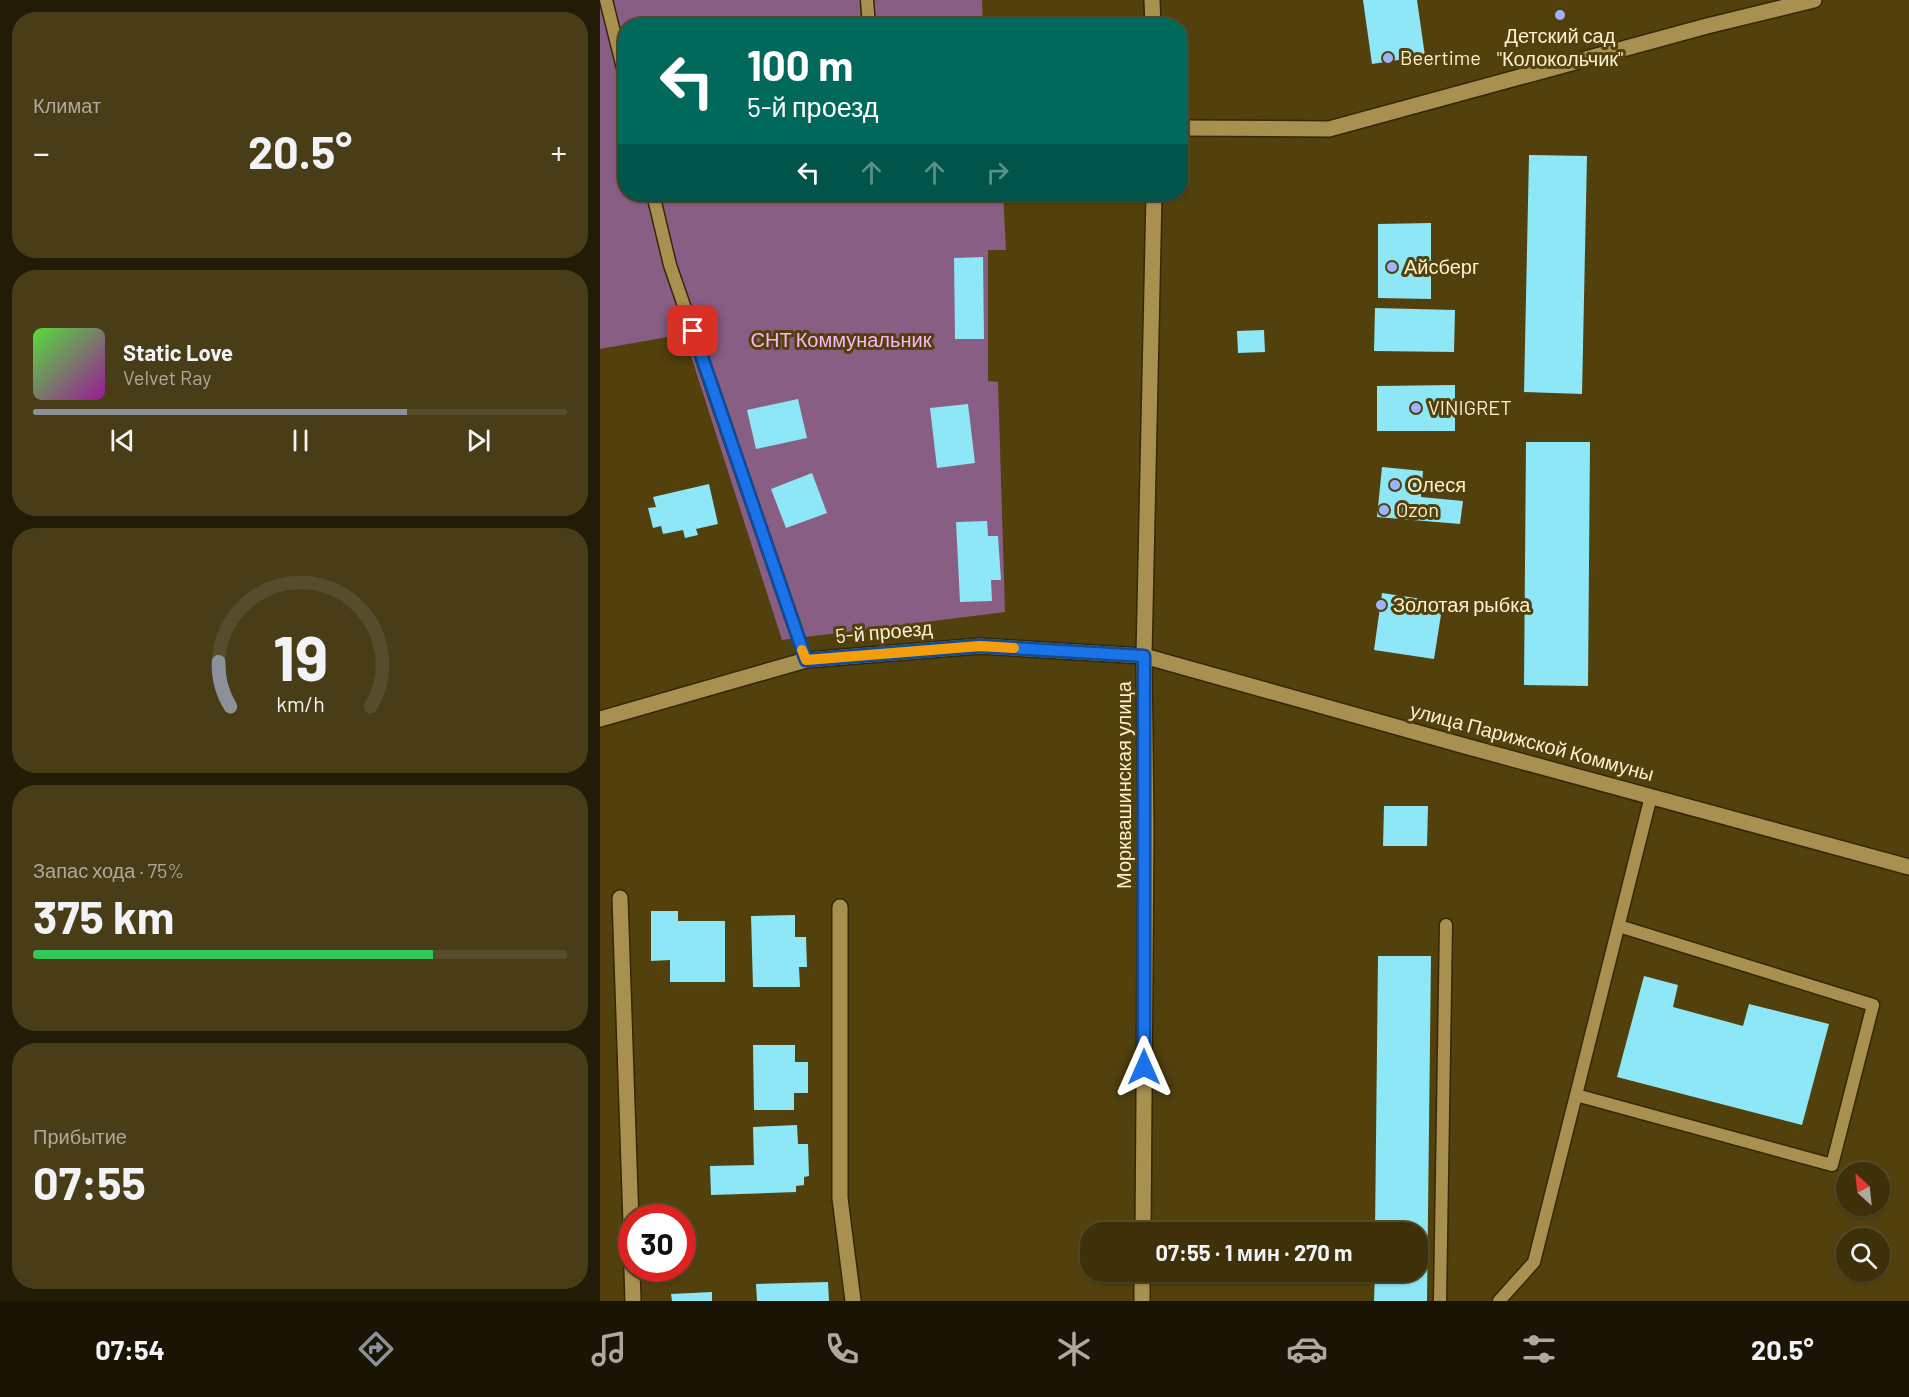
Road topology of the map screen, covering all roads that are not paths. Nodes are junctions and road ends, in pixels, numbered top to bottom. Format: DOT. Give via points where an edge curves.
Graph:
graph roads {
  1 [pos="606,0"];
  2 [pos="867,0"];
  3 [pos="1152,0"];
  4 [pos="1814,0"];
  5 [pos="868,18"];
  6 [pos="1153,18"];
  7 [pos="618,48"];
  8 [pos="1188,128"];
  9 [pos="655,201"];
  10 [pos="1155,201"];
  11 [pos="1144,656"];
  12 [pos="806,660"];
  13 [pos="600,719"];
  14 [pos="1652,796"];
  15 [pos="1909,867"];
  16 [pos="620,898"];
  17 [pos="840,907"];
  18 [pos="1446,924"];
  19 [pos="1619,926"];
  20 [pos="1576,1095"];
  21 [pos="630,1204"];
  22 [pos="1143,1222"];
  23 [pos="632,1282"];
  24 [pos="1142,1282"];
  25 [pos="633,1301"];
  26 [pos="853,1301"];
  27 [pos="1142,1301"];
  28 [pos="1440,1301"];
  29 [pos="1499,1301"];
  1 -- 7 [label="lane"];
  2 -- 5 [label="lane"];
  3 -- 6 [label="street"];
  4 -- 8 [label="street" via="1329,129"];
  9 -- 12 [label="lane" via="670,266"];
  10 -- 11 [label="street, Морквашинская улица"];
  11 -- 12 [label="street, 5-й проезд" via="980,646"];
  11 -- 14 [label="street, улица Парижской Коммуны"];
  11 -- 22 [label="street, Морквашинская улица"];
  12 -- 13 [label="street, 5-й проезд"];
  14 -- 15 [label="street, улица Парижской Коммуны"];
  14 -- 19 [label="lane"];
  16 -- 21 [label="street"];
  17 -- 26 [label="street" via="840,1198"];
  18 -- 28 [label="lane"];
  19 -- 20 [label="lane"];
  19 -- 20 [label="lane" via="1873,1005 1832,1165"];
  20 -- 29 [label="lane" via="1534,1262"];
  23 -- 25 [label="street"];
  24 -- 27 [label="street"];
}
